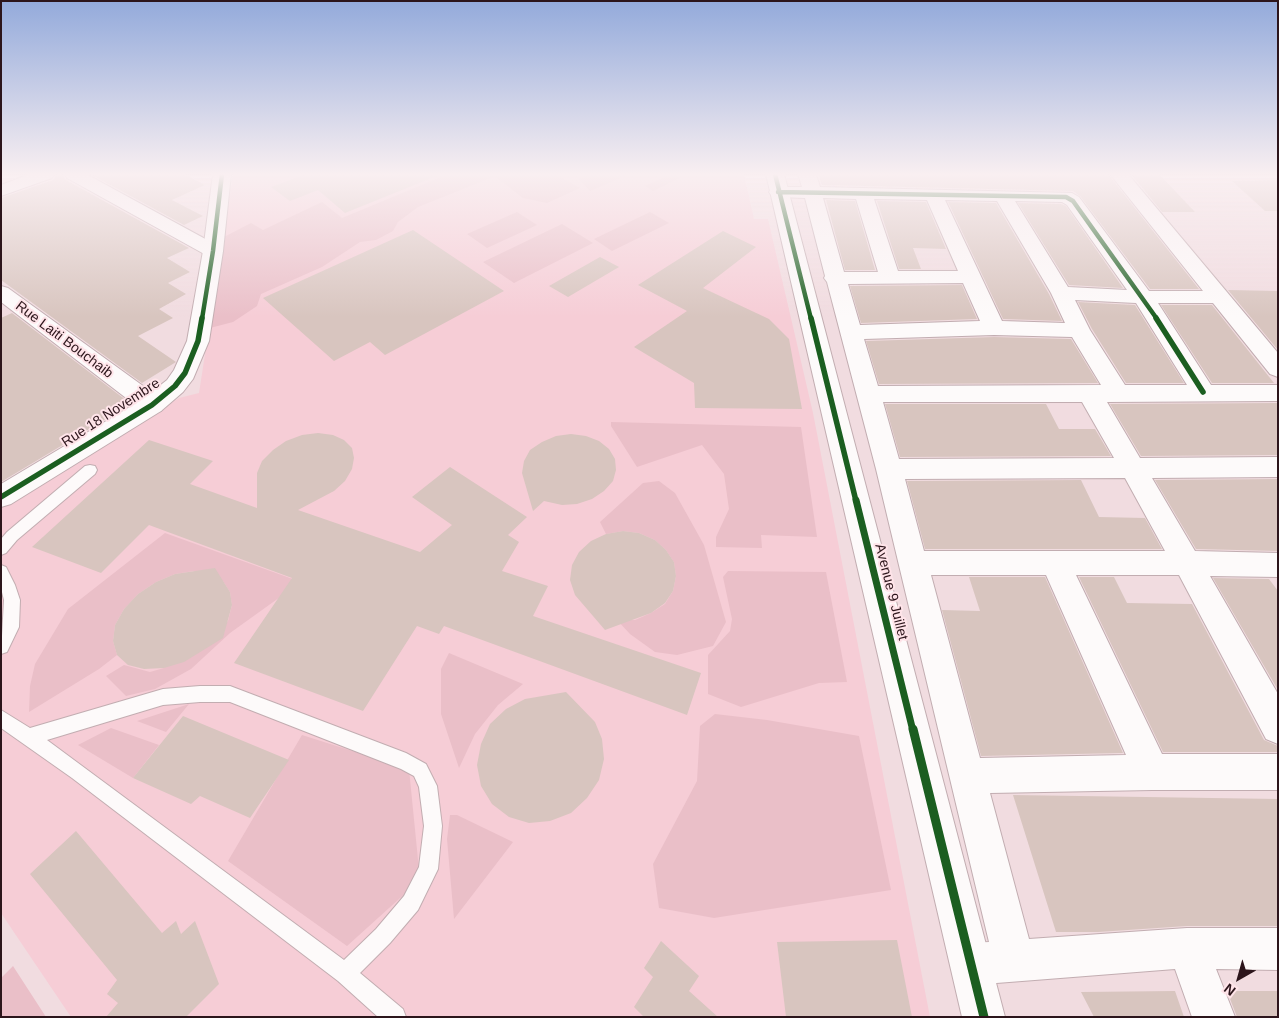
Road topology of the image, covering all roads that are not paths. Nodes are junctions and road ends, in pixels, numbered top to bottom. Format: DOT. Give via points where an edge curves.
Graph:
graph roads {
  1 [pos="160,222"];
  2 [pos="216,222"];
  3 [pos="787,222"];
  4 [pos="820,222"];
  5 [pos="872,222"];
  6 [pos="946,222"];
  7 [pos="1018,222"];
  8 [pos="1087,222"];
  9 [pos="1157,222"];
  10 [pos="213,251"];
  11 [pos="972,277"];
  12 [pos="834,278"];
  13 [pos="890,278"];
  14 [pos="1061,293"];
  15 [pos="1142,297"];
  16 [pos="1218,297"];
  17 [pos="6,301"];
  18 [pos="994,328"];
  19 [pos="1080,330"];
  20 [pos="852,332"];
  21 [pos="1278,370"];
  22 [pos="1088,392"];
  23 [pos="1117,392"];
  24 [pos="1203,392"];
  25 [pos="1278,393"];
  26 [pos="869,394"];
  27 [pos="152,405"];
  28 [pos="1278,467"];
  29 [pos="1133,468"];
  30 [pos="889,469"];
  31 [pos="90,470"];
  32 [pos="1,497"];
  33 [pos="1,549"];
  34 [pos="913,563"];
  35 [pos="1187,563"];
  36 [pos="1056,564"];
  37 [pos="1278,565"];
  38 [pos="1,571"];
  39 [pos="1,647"];
  40 [pos="1,718"];
  41 [pos="1278,727"];
  42 [pos="29,738"];
  43 [pos="1152,772"];
  44 [pos="1278,772"];
  45 [pos="966,776"];
  46 [pos="1187,948"];
  47 [pos="1278,949"];
  48 [pos="1014,961"];
  49 [pos="971,964"];
  50 [pos="345,974"];
  51 [pos="395,1017"];
  52 [pos="984,1017"];
  53 [pos="1214,1017"];
  1 -- 10 [label="street"];
  2 -- 10 [label="street, Rue 18 Novembre"];
  3 -- 49 [label="street, Avenue 9 Juillet"];
  4 -- 12 [label="street"];
  5 -- 13 [label="street"];
  6 -- 11 [label="street"];
  7 -- 14 [label="street"];
  8 -- 15 [label="street"];
  9 -- 16 [label="street"];
  10 -- 27 [label="street, Rue 18 Novembre" via="193,356 176,386"];
  11 -- 13 [label="street"];
  11 -- 18 [label="street"];
  12 -- 13 [label="street"];
  12 -- 20 [label="street"];
  14 -- 15 [label="street"];
  14 -- 19 [label="street"];
  15 -- 16 [label="street"];
  15 -- 24 [label="street"];
  16 -- 21 [label="street"];
  17 -- 27 [label="street, Rue Laiti Bouchaib"];
  18 -- 19 [label="street"];
  18 -- 20 [label="street"];
  19 -- 23 [label="street"];
  20 -- 26 [label="street"];
  22 -- 23 [label="street"];
  22 -- 26 [label="street"];
  22 -- 29 [label="street"];
  23 -- 24 [label="street"];
  24 -- 25 [label="street"];
  26 -- 30 [label="street"];
  27 -- 32 [label="street, Rue 18 Novembre"];
  28 -- 29 [label="street"];
  29 -- 30 [label="street"];
  29 -- 35 [label="street"];
  30 -- 34 [label="street"];
  31 -- 33 [label="lane"];
  34 -- 36 [label="street"];
  34 -- 45 [label="street"];
  35 -- 36 [label="street"];
  35 -- 37 [label="street"];
  35 -- 41 [label="street"];
  36 -- 43 [label="street"];
  38 -- 39 [label="lane" via="12,600 11,627"];
  40 -- 42 [label="lane"];
  42 -- 50 [label="lane"];
  42 -- 50 [label="lane" via="163,697 230,694 420,770 428,786 433,826 428,869 411,904"];
  43 -- 44 [label="street"];
  43 -- 45 [label="street"];
  45 -- 48 [label="street"];
  46 -- 47 [label="street"];
  46 -- 48 [label="street"];
  46 -- 53 [label="street"];
  48 -- 49 [label="street"];
  49 -- 52 [label="street, Avenue 9 Juillet"];
  50 -- 51 [label="lane"];
}
